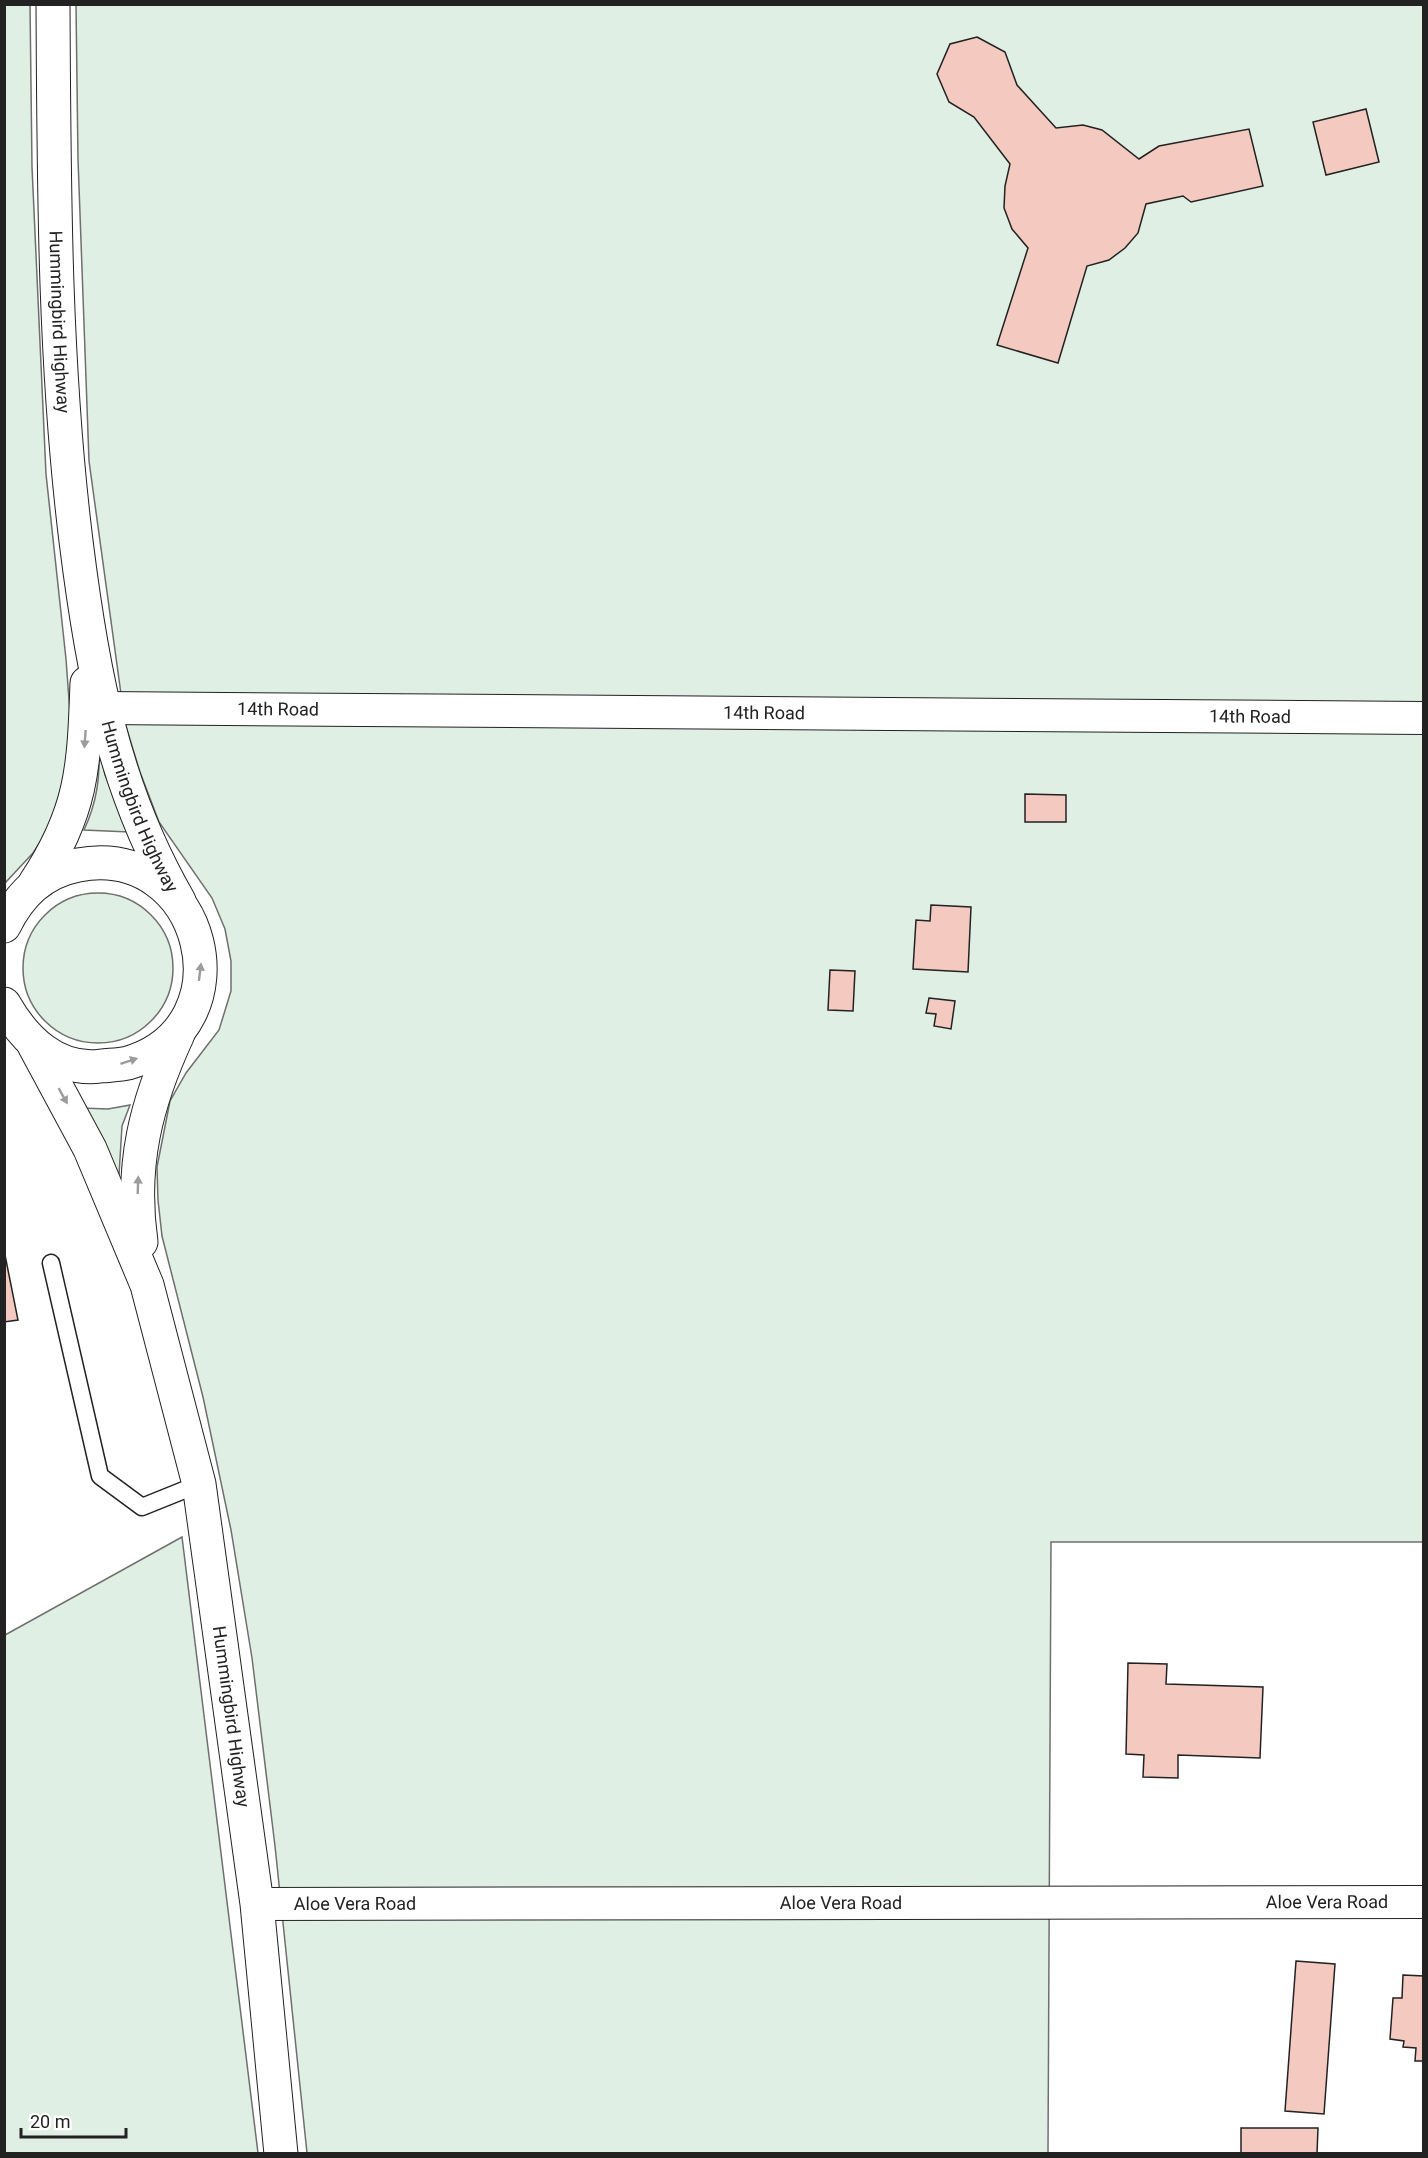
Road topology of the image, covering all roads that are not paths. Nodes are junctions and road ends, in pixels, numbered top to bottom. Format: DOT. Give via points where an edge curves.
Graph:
graph roads {
  1 [pos="52,4"];
  2 [pos="88,639"];
  3 [pos="104,708"];
  4 [pos="1424,718"];
  5 [pos="35,883"];
  6 [pos="179,901"];
  7 [pos="4,926"];
  8 [pos="4,1004"];
  9 [pos="182,1027"];
  10 [pos="34,1046"];
  11 [pos="51,1263"];
  12 [pos="147,1285"];
  13 [pos="199,1484"];
  14 [pos="1424,1902"];
  15 [pos="257,1904"];
  16 [pos="281,2154"];
  1 -- 2 [label="main road, Hummingbird Highway" via="55,246 66,458"];
  2 -- 3 [label="main road, Hummingbird Highway"];
  2 -- 5 [label="main road, Hummingbird Highway, one-way" via="82,778 71,818 54,855"];
  3 -- 4 [label="street, 14th Road"];
  3 -- 6 [label="main road, Hummingbird Highway" via="134,808 153,855"];
  5 -- 6 [label="main road" via="63,868 94,862 126,866 156,879"];
  5 -- 7 [label="main road" via="16,903"];
  9 -- 6 [label="main road, Hummingbird Highway, one-way" via="197,997 202,964 196,930"];
  8 -- 10 [label="main road" via="18,1029"];
  10 -- 9 [label="main road, one-way" via="63,1061 96,1067 128,1063 157,1049"];
  12 -- 9 [label="main road, Hummingbird Highway, one-way" via="137,1199 139,1160 145,1119 158,1078"];
  10 -- 12 [label="main road, Hummingbird Highway, one-way" via="90,1149"];
  11 -- 13 [label="lane" via="100,1476 142,1506"];
  12 -- 13 [label="main road, Hummingbird Highway"];
  13 -- 15 [label="main road, Hummingbird Highway"];
  14 -- 15 [label="street, Aloe Vera Road"];
  15 -- 16 [label="main road, Hummingbird Highway"];
}
